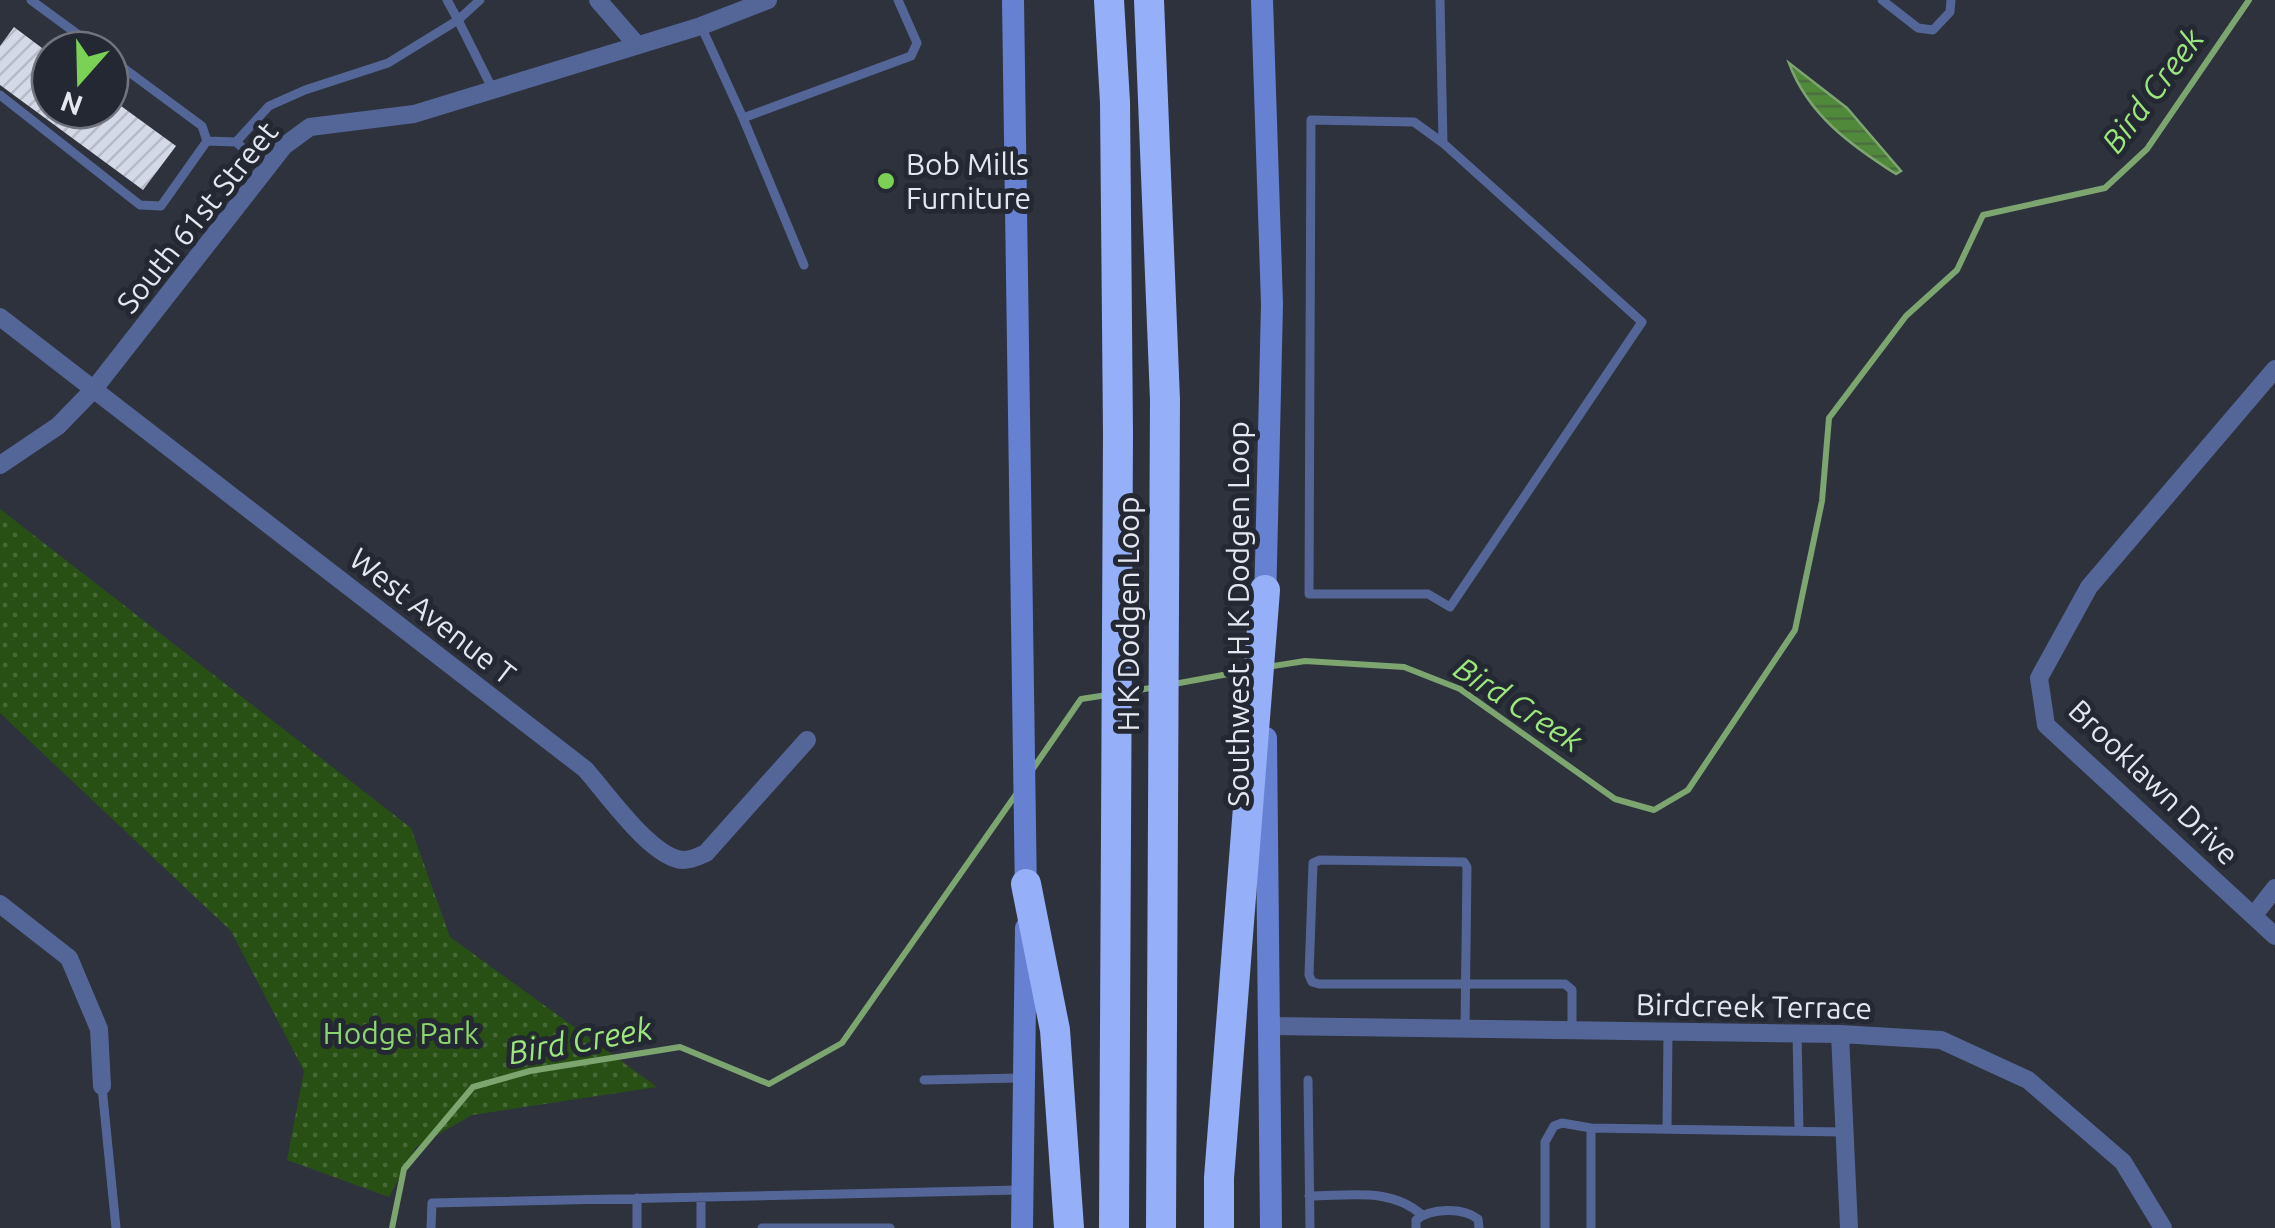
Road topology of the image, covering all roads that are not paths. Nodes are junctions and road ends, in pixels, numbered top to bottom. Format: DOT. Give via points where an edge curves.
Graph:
graph roads {
  1 [pos="32,0"];
  2 [pos="447,0"];
  3 [pos="480,0"];
  4 [pos="598,0"];
  5 [pos="768,0"];
  6 [pos="898,0"];
  7 [pos="1013,0"];
  8 [pos="1110,0"];
  9 [pos="1148,0"];
  10 [pos="1262,0"];
  11 [pos="1440,0"];
  12 [pos="1882,0"];
  13 [pos="1951,0"];
  14 [pos="458,20"];
  15 [pos="702,26"];
  16 [pos="73,30"];
  17 [pos="637,44"];
  18 [pos="130,73"];
  19 [pos="492,88"];
  20 [pos="0,95"];
  21 [pos="744,118"];
  22 [pos="208,141"];
  23 [pos="236,142"];
  24 [pos="1443,143"];
  25 [pos="266,168"];
  26 [pos="804,265"];
  27 [pos="0,316"];
  28 [pos="2275,369"];
  29 [pos="94,388"];
  30 [pos="0,465"];
  31 [pos="1265,590"];
  32 [pos="807,740"];
  33 [pos="1258,792"];
  34 [pos="1026,884"];
  35 [pos="2275,888"];
  36 [pos="0,904"];
  37 [pos="2254,915"];
  38 [pos="2275,936"];
  39 [pos="1465,984"];
  40 [pos="1268,1026"];
  41 [pos="1465,1028"];
  42 [pos="1572,1030"];
  43 [pos="1668,1031"];
  44 [pos="1797,1033"];
  45 [pos="1840,1034"];
  46 [pos="1024,1078"];
  47 [pos="924,1080"];
  48 [pos="1308,1080"];
  49 [pos="102,1086"];
  50 [pos="1591,1128"];
  51 [pos="1667,1129"];
  52 [pos="1799,1130"];
  53 [pos="1845,1132"];
  54 [pos="1022,1190"];
  55 [pos="1309,1196"];
  56 [pos="701,1197"];
  57 [pos="637,1198"];
  58 [pos="1422,1215"];
  59 [pos="838,1227"];
  60 [pos="116,1228"];
  61 [pos="430,1228"];
  62 [pos="637,1228"];
  63 [pos="701,1228"];
  64 [pos="762,1228"];
  65 [pos="800,1228"];
  66 [pos="890,1228"];
  67 [pos="1022,1228"];
  68 [pos="1069,1228"];
  69 [pos="1114,1228"];
  70 [pos="1161,1228"];
  71 [pos="1219,1228"];
  72 [pos="1271,1228"];
  73 [pos="1310,1228"];
  74 [pos="1416,1228"];
  75 [pos="1479,1228"];
  76 [pos="1544,1228"];
  77 [pos="1591,1228"];
  78 [pos="1848,1228"];
  79 [pos="2163,1228"];
  1 -- 16 [label="lane"];
  2 -- 14 [label="lane"];
  3 -- 14 [label="lane"];
  4 -- 17 [label="street"];
  5 -- 15 [label="street, South 61st Street"];
  6 -- 21 [label="lane" via="917,43 911,56"];
  7 -- 34 [label="main road"];
  8 -- 69 [label="highway, H K Dodgen Loop" via="1118,534"];
  9 -- 70 [label="highway, H K Dodgen Loop" via="1165,400"];
  10 -- 31 [label="main road, Southwest H K Dodgen Loop" via="1272,304"];
  11 -- 24 [label="lane"];
  12 -- 13 [label="lane" via="1918,28 1933,30 1950,12"];
  14 -- 19 [label="lane"];
  14 -- 23 [label="lane" via="388,63 269,106"];
  15 -- 17 [label="street, South 61st Street"];
  15 -- 21 [label="lane"];
  17 -- 19 [label="street, South 61st Street"];
  18 -- 22 [label="lane" via="202,126"];
  19 -- 25 [label="street, South 61st Street" via="414,114 310,127"];
  20 -- 22 [label="lane" via="140,205 162,206"];
  21 -- 26 [label="lane"];
  22 -- 23 [label="lane"];
  23 -- 25 [label="lane"];
  24 -- 24 [label="lane" via="1414,122 1311,120 1309,594 1428,594 1450,607 1642,322"];
  25 -- 29 [label="street, South 61st Street"];
  27 -- 29 [label="street, West Avenue T"];
  28 -- 37 [label="street, Brooklawn Drive" via="2089,586 2039,678 2046,725"];
  29 -- 30 [label="street, South 61st Street" via="58,426"];
  29 -- 32 [label="street, West Avenue T" via="584,769 672,857 706,853"];
  31 -- 33 [label="highway"];
  33 -- 40 [label="main road, Southwest H K Dodgen Loop"];
  33 -- 71 [label="highway"];
  34 -- 46 [label="main road"];
  34 -- 68 [label="highway" via="1055,1030"];
  35 -- 37 [label="street"];
  36 -- 49 [label="street" via="69,958 100,1029"];
  37 -- 38 [label="street, Brooklawn Drive"];
  39 -- 39 [label="lane" via="1312,982 1312,863 1464,862"];
  39 -- 41 [label="lane"];
  39 -- 42 [label="lane" via="1570,986"];
  40 -- 41 [label="street, Birdcreek Terrace"];
  40 -- 72 [label="main road, Southwest H K Dodgen Loop"];
  41 -- 42 [label="street, Birdcreek Terrace"];
  42 -- 43 [label="street, Birdcreek Terrace"];
  43 -- 44 [label="street, Birdcreek Terrace"];
  43 -- 51 [label="lane"];
  44 -- 45 [label="street, Birdcreek Terrace"];
  44 -- 52 [label="lane"];
  45 -- 53 [label="street"];
  45 -- 79 [label="street, Birdcreek Terrace" via="1941,1040 2028,1080 2123,1162"];
  46 -- 47 [label="lane"];
  46 -- 54 [label="main road"];
  48 -- 55 [label="lane"];
  49 -- 60 [label="lane"];
  50 -- 51 [label="lane"];
  50 -- 76 [label="lane" via="1562,1123 1548,1133"];
  50 -- 77 [label="lane"];
  51 -- 52 [label="lane"];
  52 -- 53 [label="lane"];
  53 -- 78 [label="street"];
  54 -- 56 [label="lane"];
  54 -- 67 [label="main road"];
  55 -- 58 [label="lane" via="1390,1196"];
  55 -- 73 [label="lane"];
  56 -- 57 [label="lane"];
  56 -- 63 [label="lane"];
  57 -- 61 [label="lane" via="432,1203"];
  57 -- 62 [label="lane"];
  58 -- 74 [label="lane"];
  58 -- 75 [label="lane" via="1470,1212"];
  59 -- 65 [label="lane"];
  59 -- 66 [label="lane"];
  64 -- 65 [label="lane"];
}
